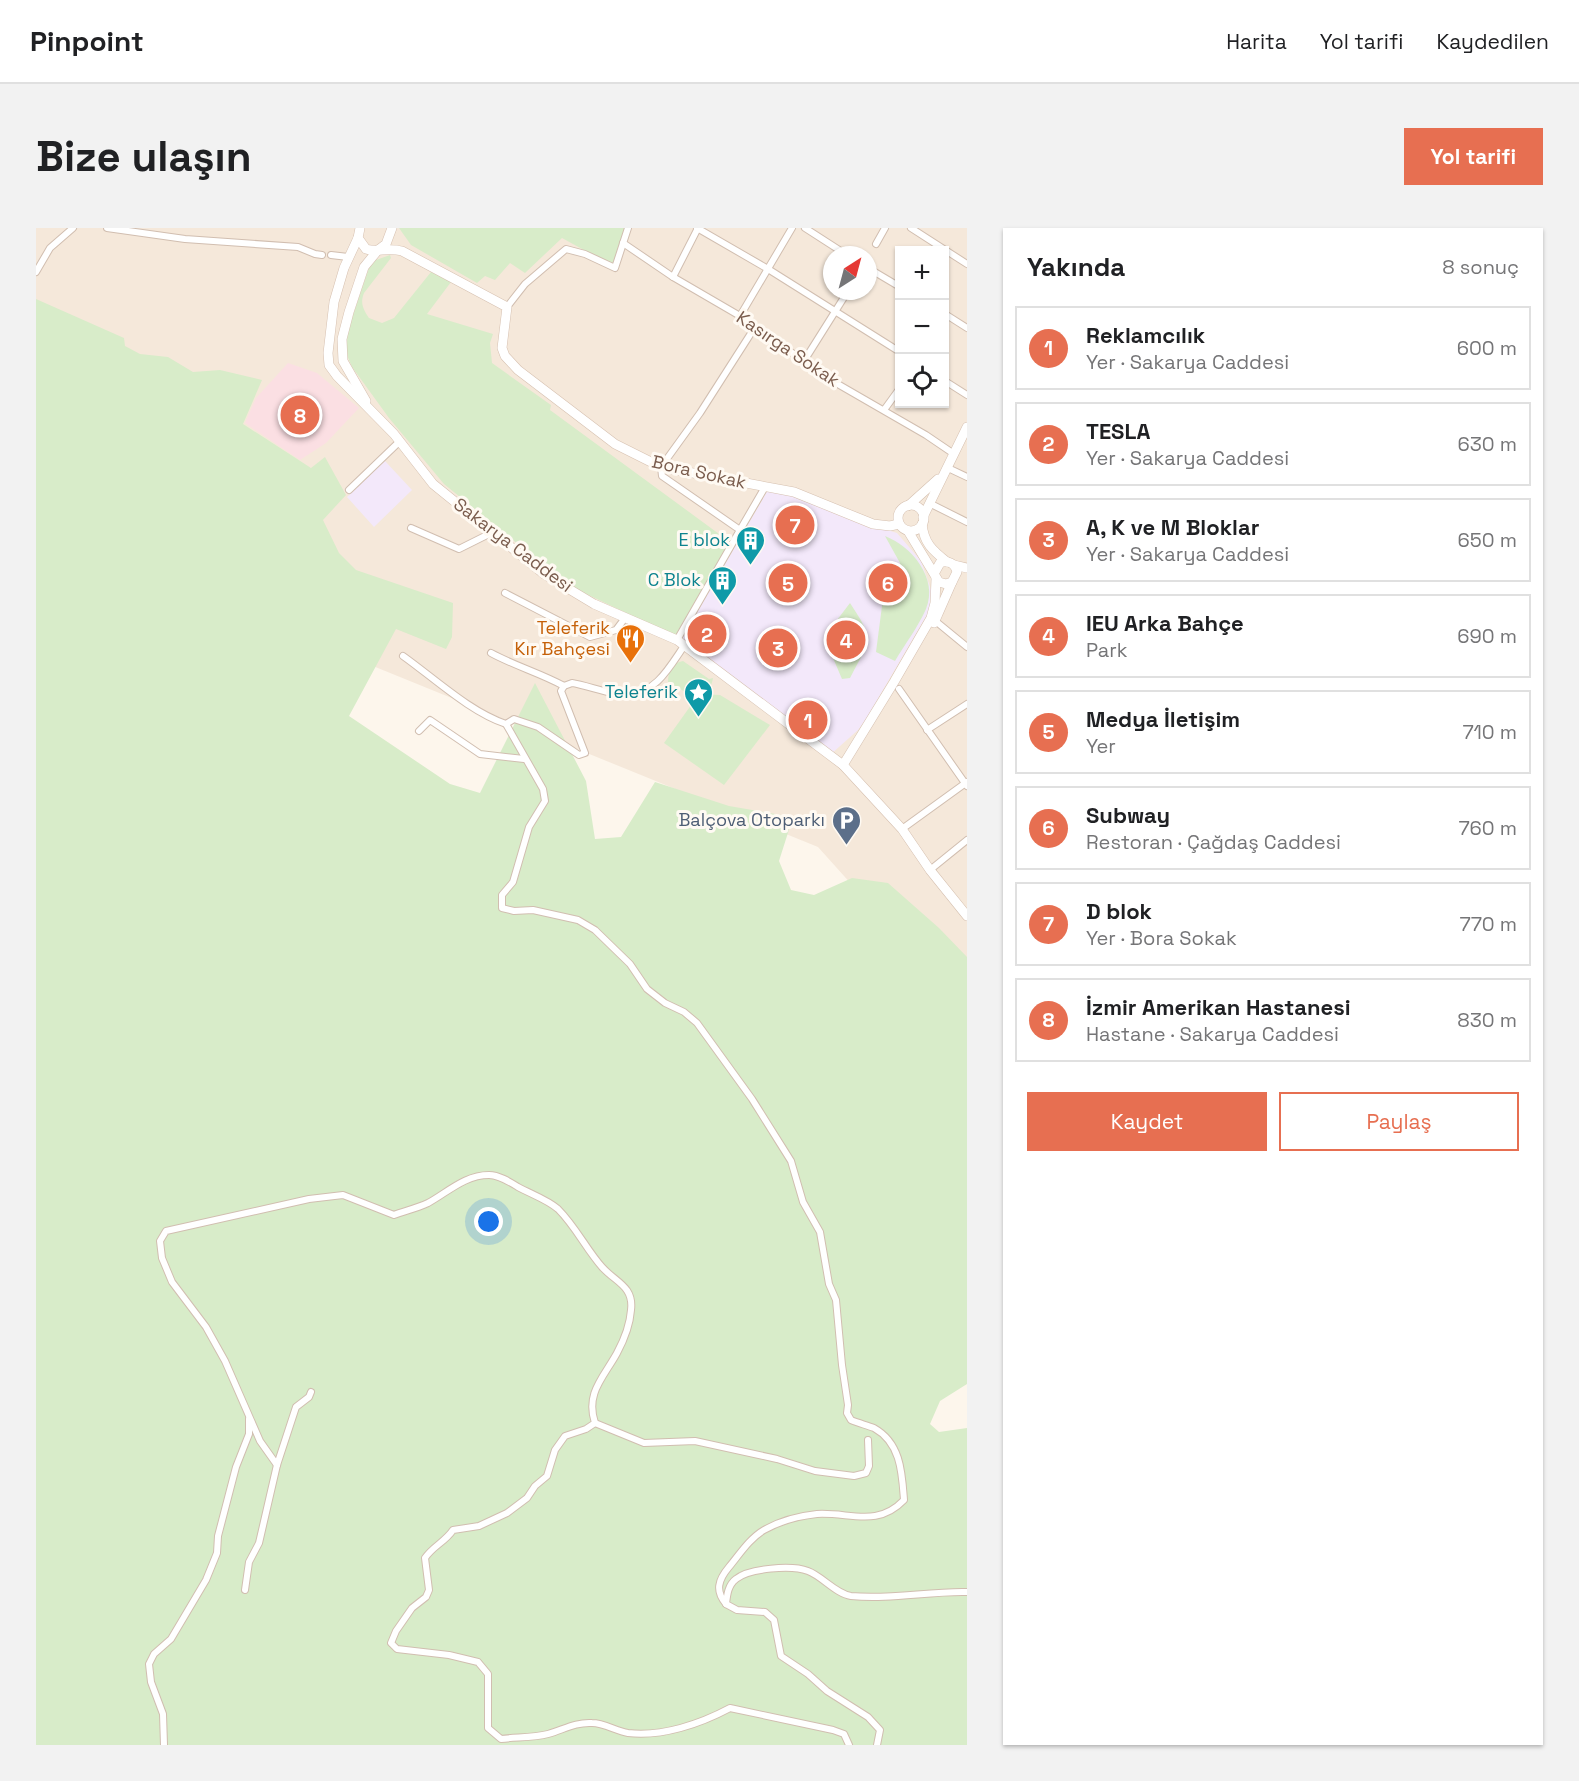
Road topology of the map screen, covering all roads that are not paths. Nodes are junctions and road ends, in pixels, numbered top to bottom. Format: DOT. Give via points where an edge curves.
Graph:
graph roads {
  1 [pos="73,228"];
  2 [pos="107,228"];
  3 [pos="360,228"];
  4 [pos="628,228"];
  5 [pos="698,228"];
  6 [pos="792,228"];
  7 [pos="805,228"];
  8 [pos="885,228"];
  9 [pos="910,228"];
  10 [pos="390,230"];
  11 [pos="358,238"];
  12 [pos="623,243"];
  13 [pos="876,244"];
  14 [pos="833,246"];
  15 [pos="378,249"];
  16 [pos="402,251"];
  17 [pos="322,255"];
  18 [pos="331,255"];
  19 [pos="348,257"];
  20 [pos="967,264"];
  21 [pos="768,269"];
  22 [pos="36,272"];
  23 [pos="877,273"];
  24 [pos="673,277"];
  25 [pos="895,284"];
  26 [pos="843,300"];
  27 [pos="507,307"];
  28 [pos="836,312"];
  29 [pos="740,316"];
  30 [pos="949,317"];
  31 [pos="755,327"];
  32 [pos="967,328"];
  33 [pos="895,349"];
  34 [pos="804,361"];
  35 [pos="949,384"];
  36 [pos="895,395"];
  37 [pos="967,395"];
  38 [pos="370,409"];
  39 [pos="884,410"];
  40 [pos="967,428"];
  41 [pos="399,442"];
  42 [pos="954,454"];
  43 [pos="661,467"];
  44 [pos="948,468"];
  45 [pos="967,477"];
  46 [pos="765,488"];
  47 [pos="349,490"];
  48 [pos="930,503"];
  49 [pos="908,506"];
  50 [pos="923,521"];
  51 [pos="967,522"];
  52 [pos="899,524"];
  53 [pos="411,528"];
  54 [pos="740,530"];
  55 [pos="909,531"];
  56 [pos="493,532"];
  57 [pos="950,563"];
  58 [pos="967,568"];
  59 [pos="967,574"];
  60 [pos="935,576"];
  61 [pos="955,579"];
  62 [pos="505,593"];
  63 [pos="626,618"];
  64 [pos="933,619"];
  65 [pos="680,643"];
  66 [pos="967,647"];
  67 [pos="491,653"];
  68 [pos="403,656"];
  69 [pos="564,686"];
  70 [pos="899,689"];
  71 [pos="967,704"];
  72 [pos="506,724"];
  73 [pos="927,730"];
  74 [pos="419,731"];
  75 [pos="524,759"];
  76 [pos="843,765"];
  77 [pos="966,784"];
  78 [pos="902,829"];
  79 [pos="967,840"];
  80 [pos="930,870"];
  81 [pos="967,916"];
  82 [pos="311,1392"];
  83 [pos="249,1416"];
  84 [pos="595,1424"];
  85 [pos="868,1440"];
  86 [pos="277,1465"];
  87 [pos="245,1590"];
  88 [pos="967,1592"];
  89 [pos="726,1604"];
  90 [pos="164,1745"];
  91 [pos="849,1745"];
  92 [pos="877,1745"];
  1 -- 22 [label="street" via="50,248"];
  2 -- 17 [label="street" via="185,239 298,247"];
  3 -- 11 [label="main road, Sakarya Caddesi"];
  4 -- 12 [label="street"];
  5 -- 21 [label="street"];
  5 -- 24 [label="street"];
  6 -- 21 [label="street"];
  7 -- 14 [label="street"];
  8 -- 13 [label="street"];
  9 -- 20 [label="street"];
  10 -- 15 [label="main road, Sakarya Caddesi" via="386,244"];
  10 -- 16 [label="main road"];
  11 -- 15 [label="main road" via="366,249"];
  11 -- 19 [label="main road, Sakarya Caddesi"];
  12 -- 24 [label="street, Kasırga Sokak"];
  12 -- 27 [label="street" via="615,268 566,249 525,284"];
  15 -- 16 [label="main road"];
  15 -- 38 [label="main road, Sakarya Caddesi" via="360,278 341,350 348,372"];
  16 -- 27 [label="main road"];
  18 -- 19 [label="street"];
  19 -- 38 [label="main road, Sakarya Caddesi" via="334,302 328,359 337,376"];
  21 -- 28 [label="street"];
  21 -- 29 [label="street"];
  23 -- 25 [label="street"];
  24 -- 29 [label="street, Kasırga Sokak"];
  26 -- 28 [label="street"];
  27 -- 43 [label="main road, Bora Sokak" via="502,348 509,362 615,444"];
  28 -- 33 [label="street"];
  28 -- 34 [label="street"];
  29 -- 31 [label="street, Kasırga Sokak"];
  30 -- 32 [label="street"];
  31 -- 34 [label="street, Kasırga Sokak"];
  31 -- 43 [label="street"];
  34 -- 39 [label="street, Kasırga Sokak"];
  35 -- 37 [label="street"];
  36 -- 39 [label="street"];
  38 -- 41 [label="main road, Sakarya Caddesi"];
  39 -- 42 [label="street, Kasırga Sokak"];
  40 -- 42 [label="main road"];
  41 -- 47 [label="street"];
  41 -- 56 [label="main road, Sakarya Caddesi" via="433,484"];
  42 -- 44 [label="main road"];
  43 -- 46 [label="main road, Bora Sokak"];
  43 -- 54 [label="street" via="662,476"];
  44 -- 45 [label="street"];
  44 -- 48 [label="main road"];
  44 -- 49 [label="main road"];
  46 -- 52 [label="main road, Bora Sokak" via="794,492 873,524"];
  46 -- 54 [label="street"];
  48 -- 50 [label="main road"];
  48 -- 51 [label="street"];
  49 -- 50 [label="main road" via="916,507"];
  49 -- 52 [label="main road" via="899,513"];
  50 -- 55 [label="main road" via="916,530"];
  50 -- 57 [label="main road" via="928,545"];
  52 -- 55 [label="main road"];
  53 -- 56 [label="street" via="459,549"];
  54 -- 65 [label="street"];
  55 -- 60 [label="main road"];
  56 -- 63 [label="main road, Sakarya Caddesi" via="544,574"];
  57 -- 58 [label="main road"];
  57 -- 60 [label="main road" via="940,563"];
  57 -- 61 [label="main road"];
  59 -- 61 [label="main road"];
  60 -- 61 [label="main road" via="946,584"];
  60 -- 64 [label="main road"];
  61 -- 64 [label="main road"];
  62 -- 63 [label="street" via="590,637 616,630"];
  63 -- 65 [label="main road, Sakarya Caddesi"];
  64 -- 66 [label="street"];
  64 -- 76 [label="main road"];
  65 -- 69 [label="street" via="665,674 648,690 625,696 572,683"];
  65 -- 76 [label="main road, Sakarya Caddesi"];
  67 -- 69 [label="street"];
  68 -- 72 [label="street" via="461,698"];
  69 -- 72 [label="street" via="561,691 585,753 579,755 538,726 514,719"];
  70 -- 73 [label="street"];
  71 -- 73 [label="street"];
  72 -- 75 [label="street"];
  73 -- 77 [label="street"];
  74 -- 75 [label="street" via="430,720 480,754"];
  75 -- 89 [label="street" via="543,789 545,801 529,827 513,882 502,895 502,908 578,920 595,930 630,964 647,989 696,1023 752,1100 791,1161 803,1202 820,1232 829,1284 836,1300 847,1413 851,1420 886,1436 897,1452 904,1500 893,1512 868,1517 818,1514 788,1519 762,1531 718,1584 719,1596"];
  76 -- 78 [label="main road, Sakarya Caddesi"];
  77 -- 78 [label="street"];
  78 -- 80 [label="main road, Sakarya Caddesi"];
  79 -- 80 [label="street"];
  80 -- 81 [label="main road, Sakarya Caddesi"];
  82 -- 86 [label="street" via="296,1407"];
  83 -- 84 [label="street" via="206,1327 172,1282 162,1258 160,1241 166,1231 343,1195 394,1215 426,1204 468,1178 491,1175 556,1208 604,1270 631,1295 627,1329 593,1397"];
  83 -- 86 [label="street"];
  83 -- 90 [label="street" via="249,1434 214,1562 171,1639 149,1664 163,1714"];
  84 -- 85 [label="street" via="644,1443 703,1442 815,1471 854,1476 866,1473 869,1466"];
  84 -- 91 [label="street" via="565,1436 555,1450 548,1476 527,1498 479,1526 453,1530 430,1550 425,1558 429,1590 396,1630 391,1643 397,1649 478,1662 488,1674 488,1728 501,1739 547,1734 574,1724 594,1722 645,1735 716,1716 730,1708 832,1730 844,1734"];
  86 -- 87 [label="street" via="259,1543 249,1562"];
  88 -- 89 [label="street" via="848,1596 809,1571 794,1567 766,1569 736,1578 728,1589"];
  89 -- 92 [label="street" via="737,1610 765,1612 774,1620 781,1656 868,1717 880,1730"];
}
